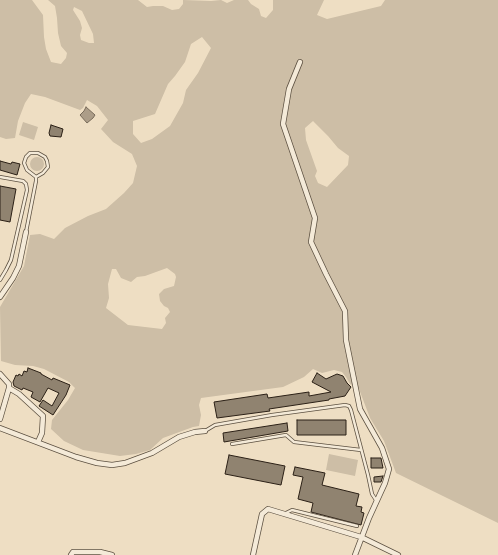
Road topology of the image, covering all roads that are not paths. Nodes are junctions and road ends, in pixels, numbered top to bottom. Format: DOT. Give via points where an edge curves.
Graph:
graph roads {
  1 [pos="300,62"];
  2 [pos="0,177"];
  3 [pos="36,177"];
  4 [pos="26,232"];
  5 [pos="0,280"];
  6 [pos="0,297"];
  7 [pos="0,374"];
  8 [pos="9,388"];
  9 [pos="0,419"];
  10 [pos="0,428"];
  11 [pos="205,431"];
  12 [pos="38,442"];
  13 [pos="232,444"];
  14 [pos="361,450"];
  15 [pos="376,500"];
  16 [pos="284,514"];
  17 [pos="357,526"];
  18 [pos="361,537"];
  19 [pos="71,555"];
  20 [pos="112,555"];
  21 [pos="253,555"];
  22 [pos="356,555"];
  23 [pos="398,555"];
  1 -- 15 [label="street" via="289,89 283,124 315,218 311,242 345,311 346,340 360,408 382,448 389,469"];
  2 -- 5 [label="lane" via="23,182 27,190 11,260"];
  3 -- 3 [label="lane" via="27,170 24,163 30,153 38,153 45,157 47,162 48,167"];
  3 -- 4 [label="lane"];
  4 -- 6 [label="street" via="19,266"];
  7 -- 8 [label="street" via="9,384"];
  8 -- 9 [label="street"];
  8 -- 12 [label="street" via="43,416 42,433"];
  10 -- 12 [label="street"];
  11 -- 12 [label="street" via="179,436 152,453 112,465 76,457"];
  11 -- 14 [label="lane" via="215,424 345,405 351,410"];
  13 -- 14 [label="lane" via="286,435 294,442"];
  14 -- 15 [label="lane" via="372,494"];
  15 -- 18 [label="street"];
  16 -- 17 [label="lane" via="292,510"];
  16 -- 18 [label="street"];
  16 -- 21 [label="street" via="268,509 262,514"];
  18 -- 22 [label="street"];
  18 -- 23 [label="street"];
  19 -- 20 [label="street" via="73,552 100,552"];
}
